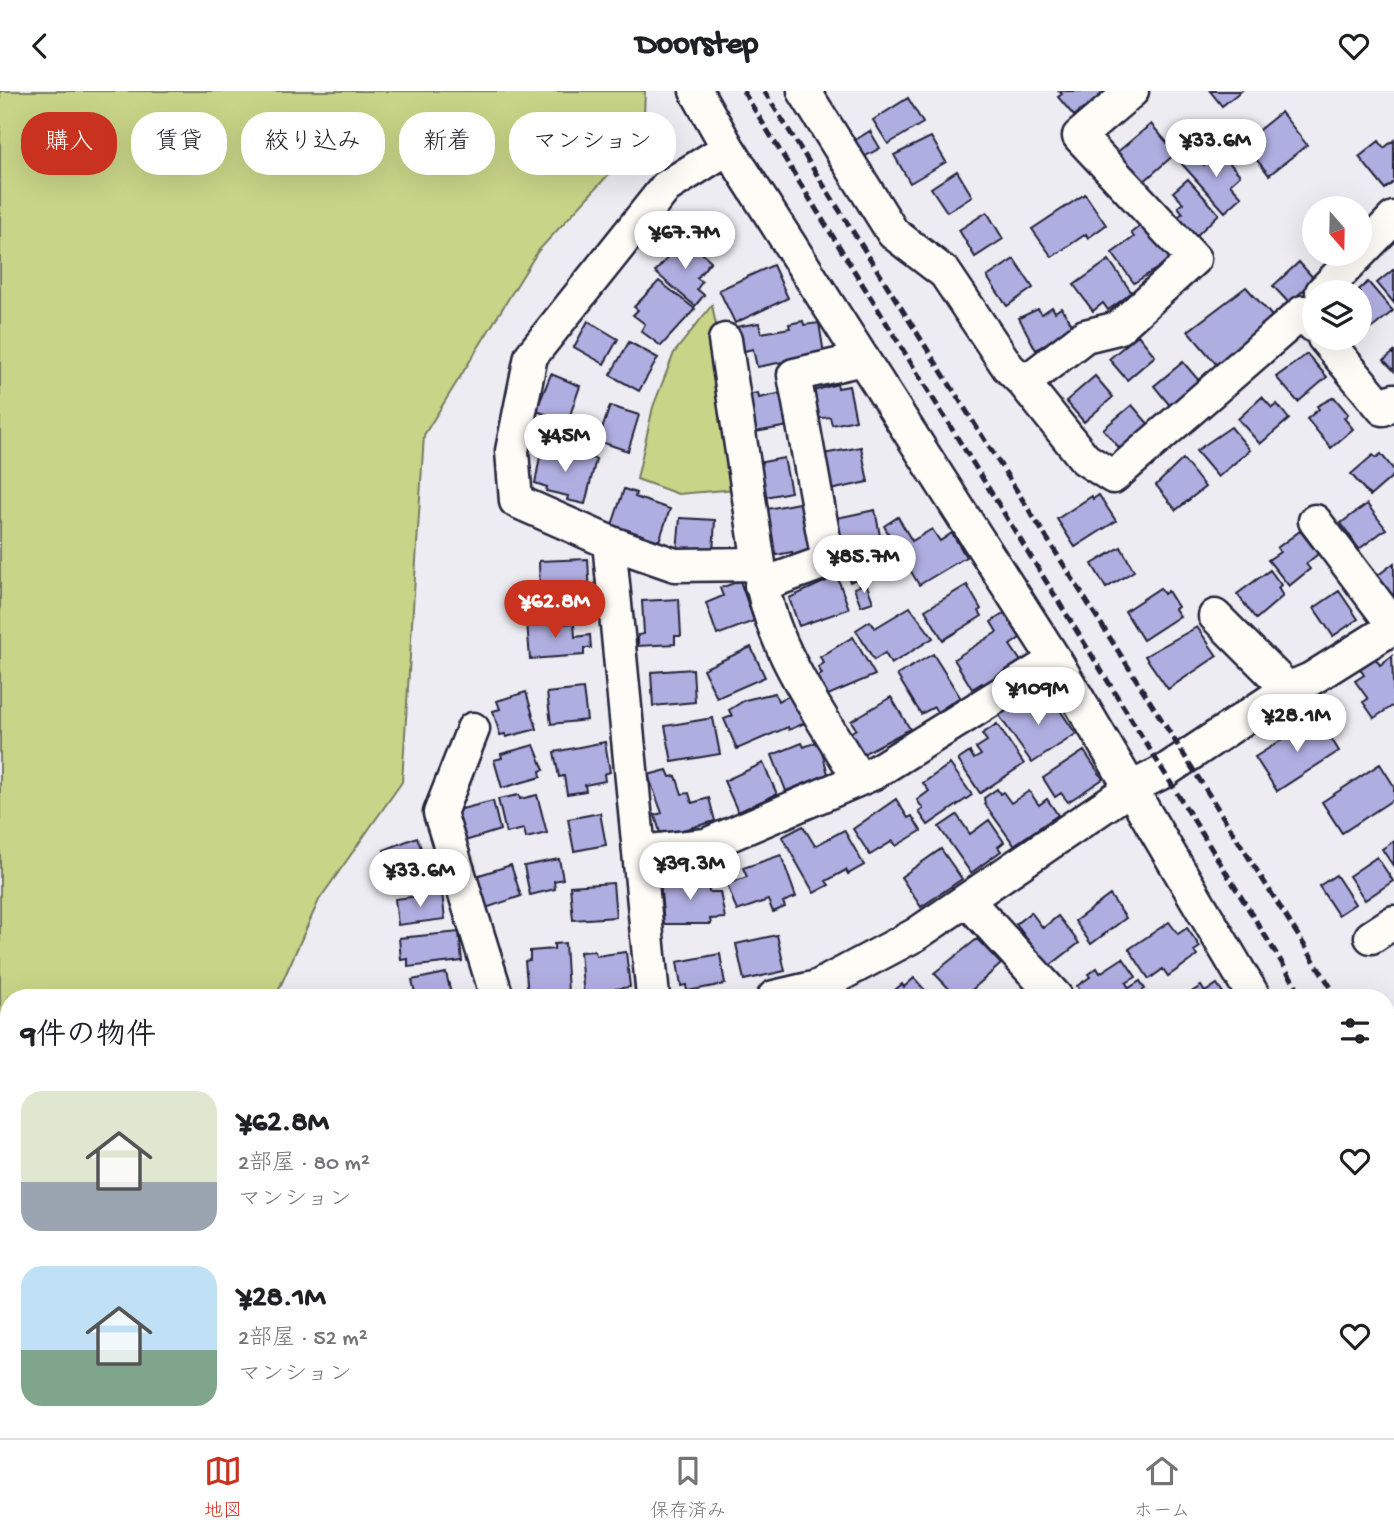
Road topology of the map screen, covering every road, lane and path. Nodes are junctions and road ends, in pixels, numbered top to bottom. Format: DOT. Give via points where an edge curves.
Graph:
graph roads {
  1 [pos="696,91"];
  2 [pos="804,91"];
  3 [pos="1132,91"];
  4 [pos="729,148"];
  5 [pos="1394,218"];
  6 [pos="1372,241"];
  7 [pos="1350,266"];
  8 [pos="1338,280"];
  9 [pos="1302,318"];
  10 [pos="726,340"];
  11 [pos="1334,350"];
  12 [pos="863,359"];
  13 [pos="1024,383"];
  14 [pos="1394,400"];
  15 [pos="1315,521"];
  16 [pos="609,542"];
  17 [pos="760,574"];
  18 [pos="1215,616"];
  19 [pos="1394,626"];
  20 [pos="1055,660"];
  21 [pos="1288,689"];
  22 [pos="473,729"];
  23 [pos="859,779"];
  24 [pos="1131,788"];
  25 [pos="640,852"];
  26 [pos="967,900"];
  27 [pos="495,989"];
  28 [pos="652,989"];
  29 [pos="808,989"];
  30 [pos="1049,989"];
  31 [pos="1249,989"];
  1 -- 4 [label="street"];
  2 -- 13 [label="street" via="893,233 945,273 1008,367"];
  3 -- 13 [label="street" via="1079,137 1194,259 1118,328 1085,336"];
  4 -- 12 [label="street"];
  4 -- 16 [label="street" via="666,187 531,356 512,451 516,501"];
  5 -- 6 [label="street"];
  7 -- 8 [label="street"];
  9 -- 13 [label="street" via="1113,477 1085,459"];
  10 -- 17 [label="street"];
  11 -- 14 [label="street" via="1383,409"];
  12 -- 17 [label="street" via="794,375 828,561"];
  12 -- 20 [label="street"];
  15 -- 19 [label="street"];
  16 -- 17 [label="street" via="675,565"];
  16 -- 25 [label="street"];
  17 -- 23 [label="street" via="778,642"];
  18 -- 21 [label="street"];
  19 -- 21 [label="street"];
  20 -- 23 [label="street"];
  20 -- 24 [label="street"];
  21 -- 24 [label="street"];
  22 -- 27 [label="street" via="440,813"];
  23 -- 25 [label="street" via="706,845"];
  24 -- 26 [label="street"];
  24 -- 31 [label="street"];
  25 -- 28 [label="street"];
  26 -- 29 [label="street" via="915,935"];
  26 -- 30 [label="street"];
}
